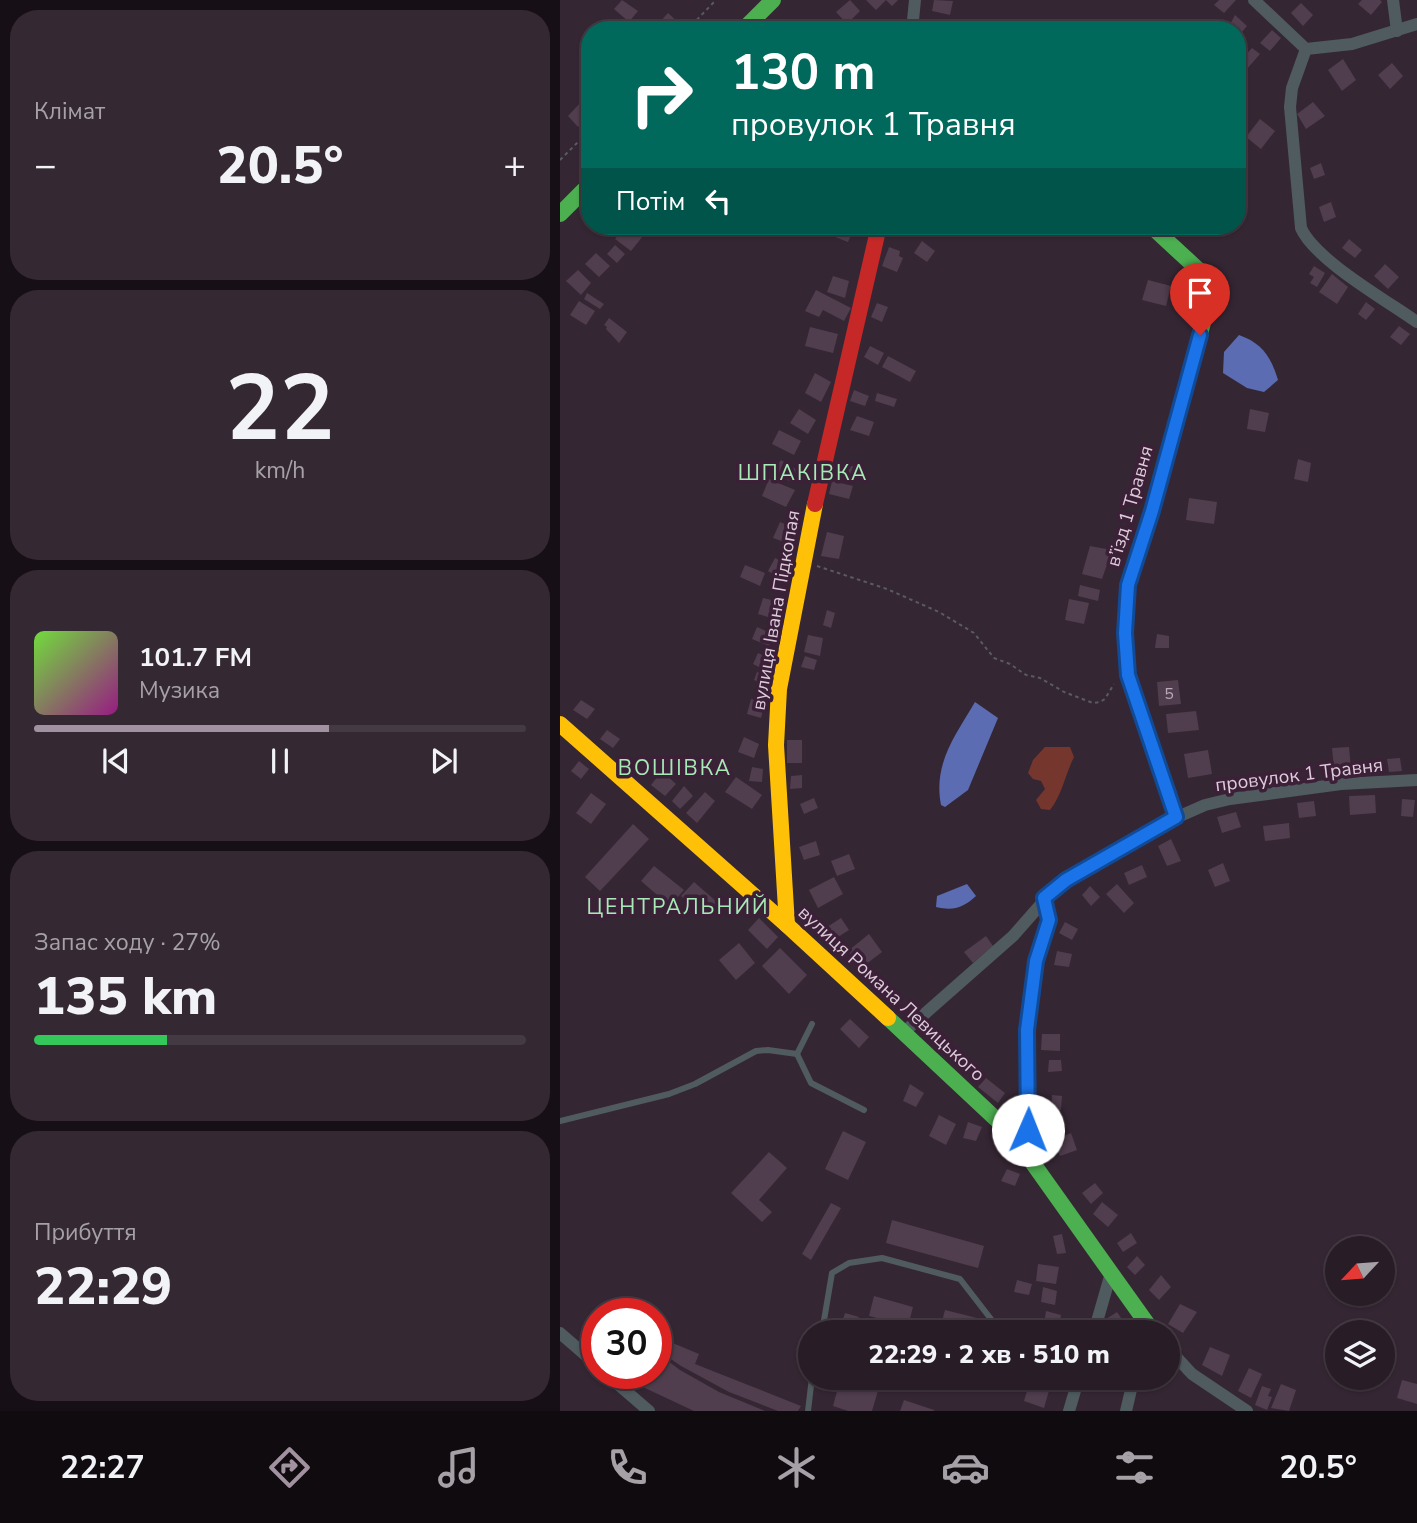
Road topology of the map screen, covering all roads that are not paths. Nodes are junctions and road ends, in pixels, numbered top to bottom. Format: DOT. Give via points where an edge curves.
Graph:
graph roads {
  1 [pos="773,0"];
  2 [pos="915,0"];
  3 [pos="1254,0"];
  4 [pos="1393,0"];
  5 [pos="753,21"];
  6 [pos="913,21"];
  7 [pos="1417,24"];
  8 [pos="1397,31"];
  9 [pos="1306,49"];
  10 [pos="581,193"];
  11 [pos="560,214"];
  12 [pos="877,235"];
  13 [pos="1161,235"];
  14 [pos="1417,322"];
  15 [pos="560,724"];
  16 [pos="1417,780"];
  17 [pos="1176,817"];
  18 [pos="1044,898"];
  19 [pos="787,925"];
  20 [pos="812,1024"];
  21 [pos="904,1032"];
  22 [pos="797,1054"];
  23 [pos="864,1110"];
  24 [pos="560,1121"];
  25 [pos="1022,1148"];
  26 [pos="1111,1273"];
  27 [pos="824,1320"];
  28 [pos="992,1320"];
  29 [pos="1097,1320"];
  30 [pos="1144,1320"];
  31 [pos="560,1333"];
  32 [pos="581,1351"];
  33 [pos="1180,1361"];
  34 [pos="623,1389"];
  35 [pos="810,1390"];
  36 [pos="1075,1390"];
  37 [pos="1131,1390"];
  38 [pos="649,1411"];
  39 [pos="808,1411"];
  40 [pos="1069,1411"];
  41 [pos="1126,1411"];
  42 [pos="1247,1411"];
  1 -- 5 [label="street"];
  2 -- 6 [label="street"];
  3 -- 9 [label="street"];
  4 -- 8 [label="street"];
  7 -- 8 [label="street"];
  8 -- 9 [label="street" via="1352,44"];
  9 -- 14 [label="street" via="1290,107 1301,228 1323,256"];
  10 -- 11 [label="street"];
  12 -- 19 [label="street, вулиця Івана Підкопая" via="779,689 776,720"];
  13 -- 17 [label="street, в’їзд 1 Травня" via="1204,275 1204,319 1128,585 1125,633 1128,675"];
  15 -- 19 [label="street, вулиця Романа Левицького"];
  16 -- 17 [label="street, провулок 1 Травня" via="1342,784 1230,799"];
  17 -- 18 [label="street, провулок 1 Травня" via="1066,880"];
  18 -- 21 [label="street, провулок 1 Травня" via="1013,936"];
  18 -- 25 [label="street" via="1049,920 1036,961 1029,1011 1029,1114"];
  19 -- 21 [label="street, вулиця Романа Левицького"];
  20 -- 22 [label="lane"];
  21 -- 25 [label="street, вулиця Романа Левицького"];
  22 -- 23 [label="lane" via="811,1083"];
  22 -- 24 [label="lane" via="756,1051 669,1094"];
  25 -- 26 [label="street, вулиця Романа Левицького"];
  26 -- 29 [label="street"];
  26 -- 30 [label="street, вулиця Романа Левицького"];
  27 -- 28 [label="lane" via="832,1273 849,1264 882,1258 960,1279"];
  31 -- 32 [label="street"];
  33 -- 42 [label="street"];
  34 -- 38 [label="street"];
  35 -- 39 [label="lane"];
  36 -- 40 [label="street"];
  37 -- 41 [label="street"];
}
